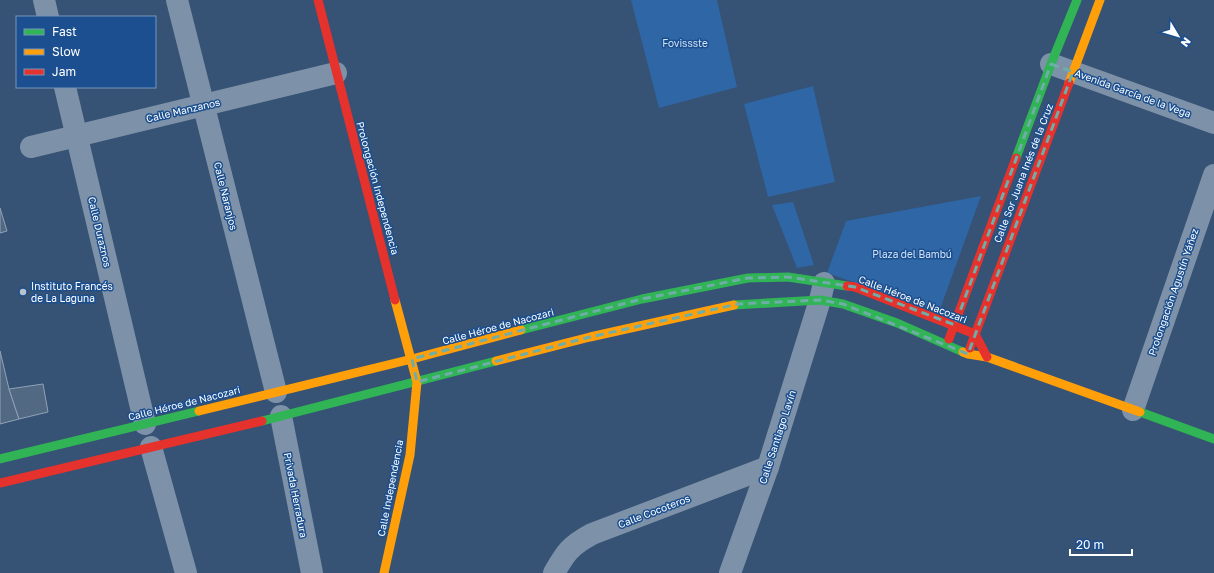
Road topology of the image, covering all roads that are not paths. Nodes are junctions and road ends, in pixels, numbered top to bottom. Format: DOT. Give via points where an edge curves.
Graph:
graph roads {
  1 [pos="44,0"];
  2 [pos="177,0"];
  3 [pos="318,0"];
  4 [pos="1077,0"];
  5 [pos="1100,0"];
  6 [pos="48,16"];
  7 [pos="1051,64"];
  8 [pos="1073,72"];
  9 [pos="336,74"];
  10 [pos="66,88"];
  11 [pos="203,105"];
  12 [pos="1214,122"];
  13 [pos="77,136"];
  14 [pos="31,147"];
  15 [pos="1214,175"];
  16 [pos="822,291"];
  17 [pos="954,326"];
  18 [pos="975,334"];
  19 [pos="946,345"];
  20 [pos="968,354"];
  21 [pos="987,357"];
  22 [pos="412,360"];
  23 [pos="417,382"];
  24 [pos="276,392"];
  25 [pos="1132,410"];
  26 [pos="281,416"];
  27 [pos="145,424"];
  28 [pos="1214,439"];
  29 [pos="151,447"];
  30 [pos="0,459"];
  31 [pos="768,467"];
  32 [pos="0,484"];
  33 [pos="186,573"];
  34 [pos="312,573"];
  35 [pos="384,573"];
  36 [pos="554,573"];
  37 [pos="730,573"];
  1 -- 6 [label="street"];
  2 -- 11 [label="street, Calle Naranjos"];
  3 -- 9 [label="main road, Prolongación Independencia"];
  4 -- 7 [label="main road, Calle Sor Juana Inés de la Cruz"];
  5 -- 8 [label="main road, Calle Sor Juana Inés de la Cruz"];
  7 -- 8 [label="street, Avenida García de la Vega"];
  7 -- 17 [label="main road, Calle Sor Juana Inés de la Cruz"];
  8 -- 12 [label="street, Avenida García de la Vega"];
  8 -- 18 [label="main road, Calle Sor Juana Inés de la Cruz"];
  9 -- 11 [label="street, Calle Manzanos"];
  9 -- 22 [label="main road, Prolongación Independencia"];
  10 -- 13 [label="street, Calle Duraznos"];
  11 -- 13 [label="street, Calle Manzanos"];
  11 -- 24 [label="street, Calle Naranjos"];
  13 -- 14 [label="street, Calle Manzanos"];
  13 -- 27 [label="street, Calle Duraznos"];
  15 -- 25 [label="street, Prolongación Agustín Yáñez"];
  16 -- 17 [label="main road, Calle Héroe de Nacozari" via="855,287"];
  16 -- 19 [label="main road, Calle Héroe de Nacozari" via="843,304 897,323"];
  16 -- 22 [label="main road, Calle Héroe de Nacozari" via="788,277 748,278 642,300"];
  16 -- 23 [label="main road, Calle Héroe de Nacozari" via="738,304 590,337"];
  16 -- 31 [label="street, Calle Santiago Lavín"];
  17 -- 18 [label="main road, Calle Héroe de Nacozari"];
  17 -- 19 [label="main road, Calle Sor Juana Inés de la Cruz"];
  18 -- 20 [label="main road, Calle Sor Juana Inés de la Cruz"];
  18 -- 21 [label="main road, Calle Héroe de Nacozari"];
  19 -- 20 [label="main road, Calle Héroe de Nacozari"];
  20 -- 21 [label="main road, Calle Héroe de Nacozari"];
  21 -- 25 [label="main road, Calle Héroe de Nacozari"];
  22 -- 23 [label="main road, Prolongación Independencia"];
  22 -- 24 [label="main road, Calle Héroe de Nacozari"];
  23 -- 26 [label="main road, Calle Héroe de Nacozari"];
  23 -- 35 [label="main road, Calle Independencia" via="410,455"];
  24 -- 27 [label="main road, Calle Héroe de Nacozari"];
  25 -- 28 [label="main road, Calle Héroe de Nacozari"];
  26 -- 29 [label="main road, Calle Héroe de Nacozari"];
  26 -- 34 [label="street, Privada Herradura"];
  27 -- 30 [label="main road, Calle Héroe de Nacozari"];
  29 -- 32 [label="main road, Calle Héroe de Nacozari"];
  29 -- 33 [label="street"];
  31 -- 36 [label="street, Calle Cocoteros" via="592,534 564,554"];
  31 -- 37 [label="street, Calle Santiago Lavín"];
}
